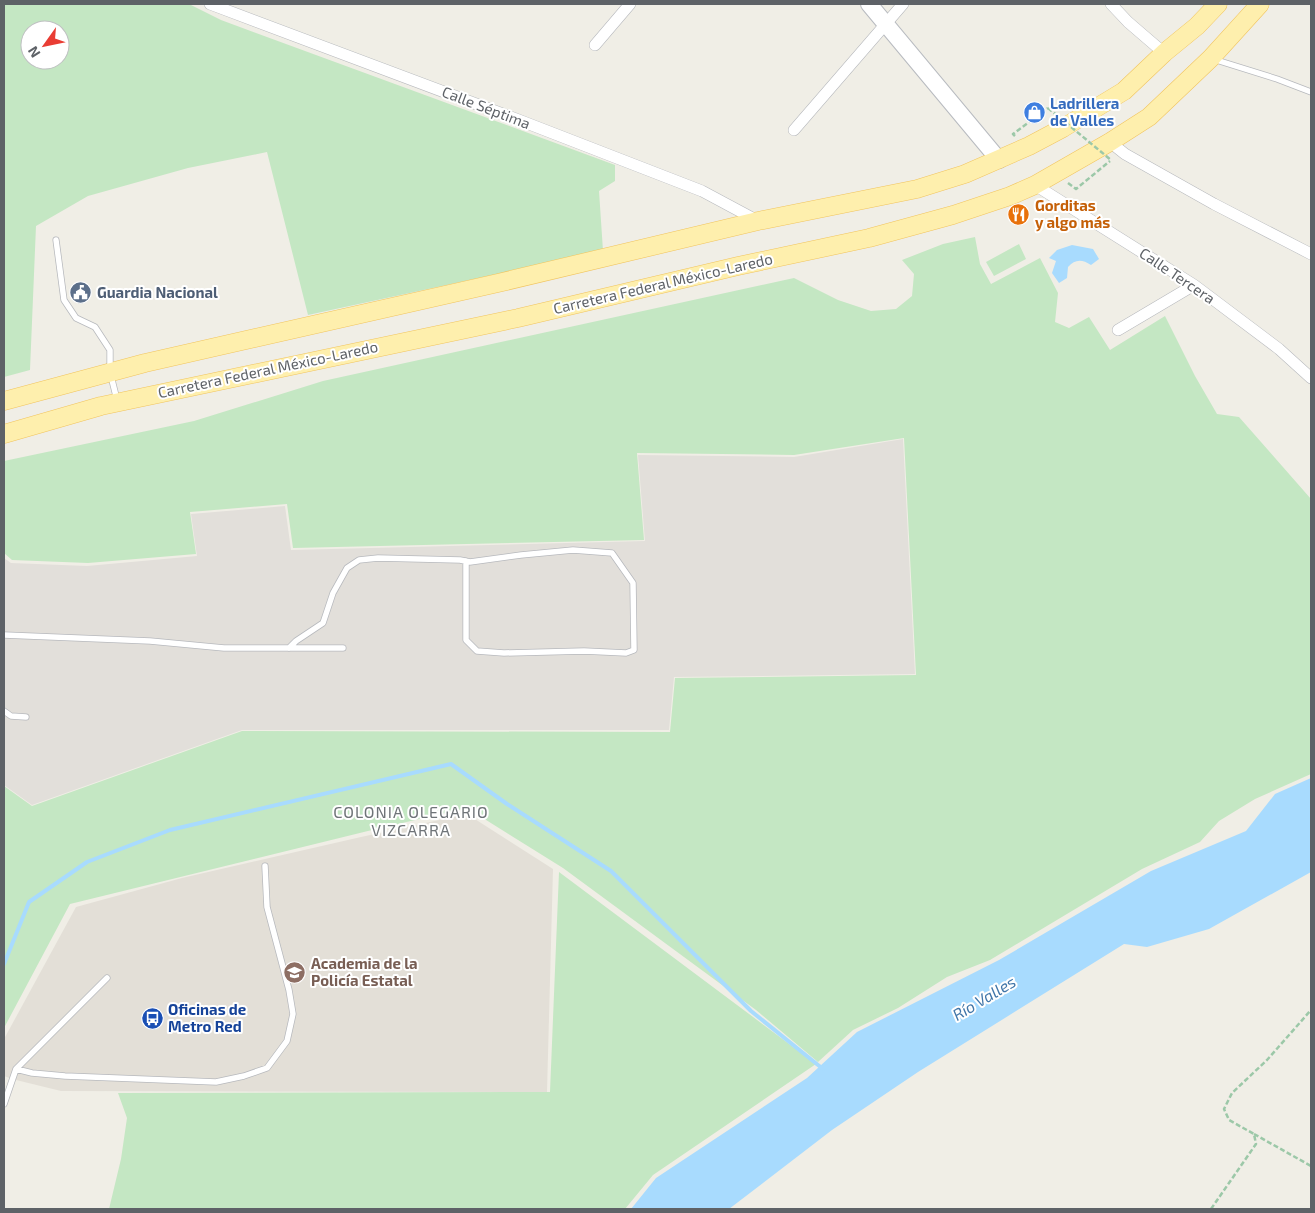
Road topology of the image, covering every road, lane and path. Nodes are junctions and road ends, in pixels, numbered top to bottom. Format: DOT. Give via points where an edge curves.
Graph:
graph roads {
  1 [pos="210,4"];
  2 [pos="630,4"];
  3 [pos="869,4"];
  4 [pos="903,4"];
  5 [pos="1111,4"];
  6 [pos="1218,4"];
  7 [pos="1260,4"];
  8 [pos="886,25"];
  9 [pos="595,45"];
  10 [pos="1164,53"];
  11 [pos="1211,58"];
  12 [pos="1311,92"];
  13 [pos="794,130"];
  14 [pos="1013,134"];
  15 [pos="1110,142"];
  16 [pos="999,160"];
  17 [pos="1035,185"];
  18 [pos="1076,189"];
  19 [pos="758,221"];
  20 [pos="56,240"];
  21 [pos="1311,254"];
  22 [pos="1194,285"];
  23 [pos="1118,330"];
  24 [pos="110,372"];
  25 [pos="1311,378"];
  26 [pos="4,401"];
  27 [pos="117,402"];
  28 [pos="4,434"];
  29 [pos="466,561"];
  30 [pos="4,635"];
  31 [pos="289,648"];
  32 [pos="343,648"];
  33 [pos="4,712"];
  34 [pos="26,717"];
  35 [pos="265,866"];
  36 [pos="107,978"];
  37 [pos="1311,1010"];
  38 [pos="16,1069"];
  39 [pos="4,1104"];
  40 [pos="1254,1134"];
  41 [pos="1311,1166"];
  42 [pos="1211,1209"];
  1 -- 19 [label="street, Calle Séptima" via="702,191"];
  2 -- 9 [label="street"];
  3 -- 8 [label="street"];
  4 -- 8 [label="street"];
  5 -- 10 [label="street"];
  6 -- 10 [label="main road"];
  7 -- 11 [label="main road, Carretera Federal México-Laredo"];
  8 -- 13 [label="street"];
  8 -- 16 [label="street"];
  10 -- 16 [label="main road" via="1124,91 1063,128"];
  11 -- 12 [label="lane"];
  11 -- 15 [label="main road, Carretera Federal México-Laredo" via="1149,117"];
  14 -- 18 [label="path, bridge" via="1048,108 1111,160"];
  15 -- 17 [label="main road, Carretera Federal México-Laredo"];
  15 -- 21 [label="street" via="1125,154 1214,204"];
  16 -- 19 [label="main road" via="917,189"];
  17 -- 22 [label="street, Calle Tercera"];
  17 -- 27 [label="main road, Carretera Federal México-Laredo" via="953,215 869,238 518,318"];
  19 -- 24 [label="main road"];
  20 -- 24 [label="lane" via="64,300 76,318 95,326 110,350"];
  22 -- 23 [label="street"];
  22 -- 25 [label="street, Calle Tercera"];
  24 -- 26 [label="main road"];
  24 -- 27 [label="lane"];
  27 -- 28 [label="main road, Carretera Federal México-Laredo"];
  29 -- 29 [label="lane" via="573,550 612,553 633,583 634,650 626,653 477,651 466,640"];
  29 -- 31 [label="lane" via="360,560 347,568 333,593 323,623"];
  30 -- 31 [label="lane" via="150,641 224,648"];
  31 -- 32 [label="lane"];
  33 -- 34 [label="lane"];
  35 -- 38 [label="lane" via="267,907 293,1014 287,1040 267,1068 216,1082 65,1076"];
  36 -- 38 [label="lane"];
  37 -- 40 [label="path" via="1267,1060 1232,1093 1224,1109 1229,1120"];
  38 -- 39 [label="lane"];
  40 -- 41 [label="path"];
  40 -- 42 [label="path" via="1256,1144"];
}
